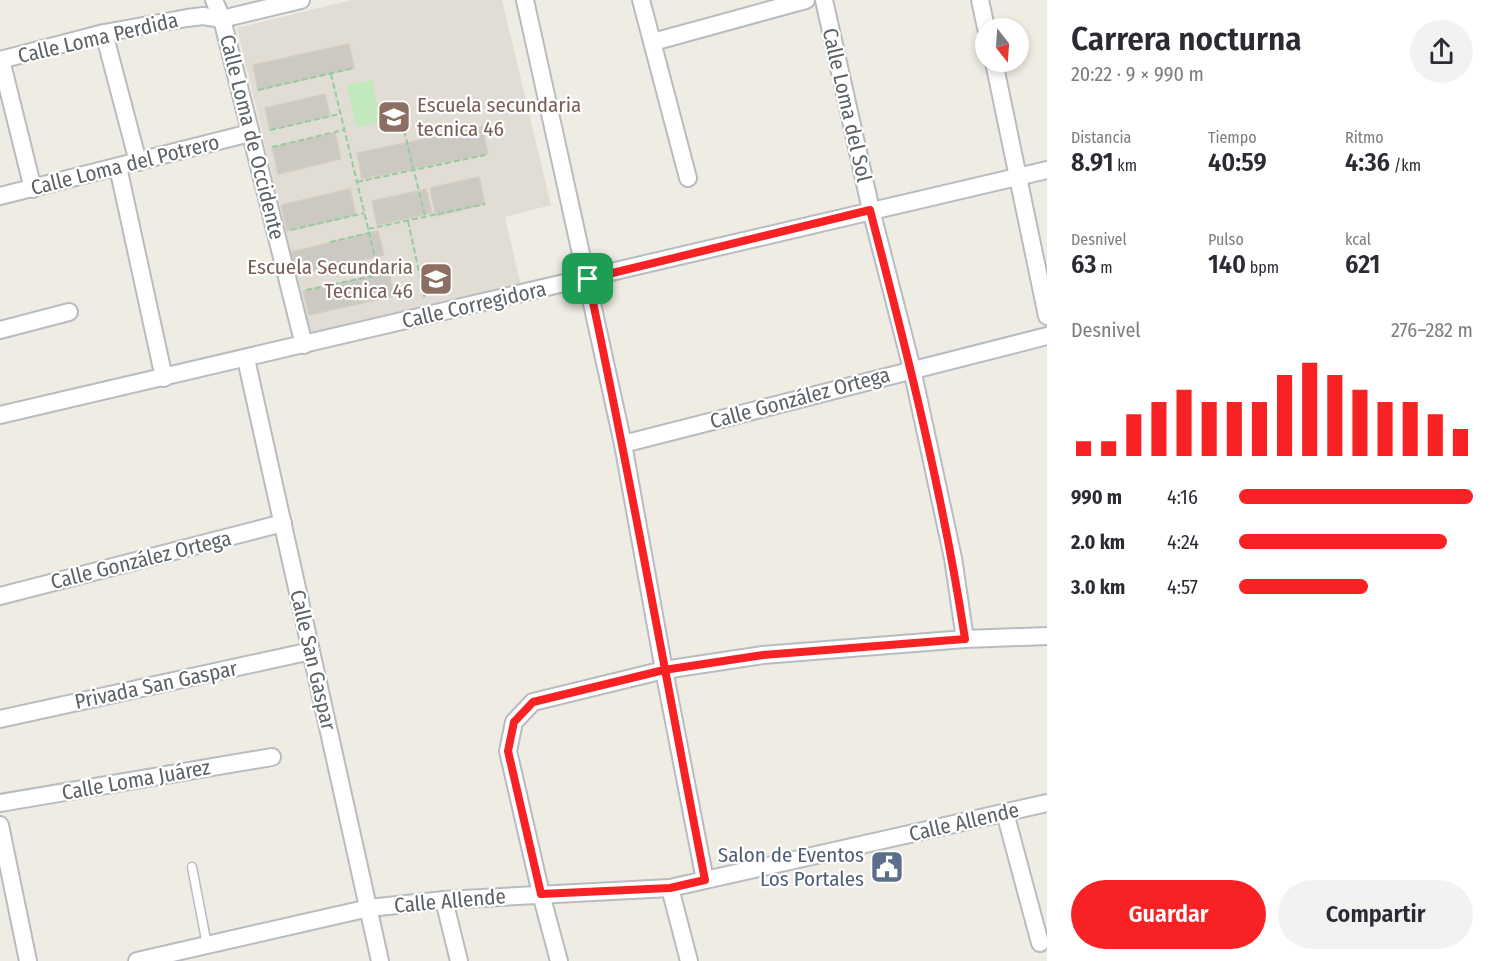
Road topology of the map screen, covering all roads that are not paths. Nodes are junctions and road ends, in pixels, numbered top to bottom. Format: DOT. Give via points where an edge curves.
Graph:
graph roads {
  1 [pos="214,0"];
  2 [pos="301,0"];
  3 [pos="525,0"];
  4 [pos="641,0"];
  5 [pos="806,0"];
  6 [pos="824,0"];
  7 [pos="980,0"];
  8 [pos="984,18"];
  9 [pos="222,19"];
  10 [pos="104,33"];
  11 [pos="653,42"];
  12 [pos="1,60"];
  13 [pos="996,72"];
  14 [pos="250,133"];
  15 [pos="138,162"];
  16 [pos="118,167"];
  17 [pos="1047,170"];
  18 [pos="1018,177"];
  19 [pos="688,178"];
  20 [pos="33,189"];
  21 [pos="0,196"];
  22 [pos="870,210"];
  23 [pos="588,279"];
  24 [pos="69,312"];
  25 [pos="1047,316"];
  26 [pos="0,330"];
  27 [pos="1047,336"];
  28 [pos="304,345"];
  29 [pos="246,358"];
  30 [pos="912,369"];
  31 [pos="164,378"];
  32 [pos="0,415"];
  33 [pos="623,444"];
  34 [pos="283,524"];
  35 [pos="0,596"];
  36 [pos="1047,636"];
  37 [pos="965,639"];
  38 [pos="311,651"];
  39 [pos="664,670"];
  40 [pos="0,719"];
  41 [pos="272,757"];
  42 [pos="0,803"];
  43 [pos="1047,803"];
  44 [pos="1005,813"];
  45 [pos="0,825"];
  46 [pos="192,867"];
  47 [pos="705,880"];
  48 [pos="670,888"];
  49 [pos="541,894"];
  50 [pos="444,900"];
  51 [pos="369,908"];
  52 [pos="1040,943"];
  53 [pos="207,945"];
  54 [pos="28,961"];
  55 [pos="137,961"];
  56 [pos="380,961"];
  57 [pos="459,961"];
  58 [pos="559,961"];
  59 [pos="688,961"];
  1 -- 9 [label="street, Calle Loma de Occidente"];
  2 -- 9 [label="street, Calle Loma Perdida"];
  3 -- 23 [label="street"];
  4 -- 11 [label="street"];
  5 -- 11 [label="street"];
  6 -- 22 [label="street, Calle Loma del Sol"];
  7 -- 8 [label="street"];
  9 -- 10 [label="street, Calle Loma Perdida" via="203,16"];
  9 -- 14 [label="street, Calle Loma de Occidente"];
  10 -- 12 [label="street, Calle Loma Perdida"];
  10 -- 15 [label="street"];
  11 -- 19 [label="street"];
  12 -- 20 [label="street"];
  13 -- 18 [label="street"];
  14 -- 15 [label="street, Calle Loma del Potrero"];
  14 -- 28 [label="street, Calle Loma de Occidente"];
  15 -- 16 [label="street, Calle Loma del Potrero"];
  16 -- 20 [label="street, Calle Loma del Potrero"];
  16 -- 31 [label="street"];
  17 -- 18 [label="street, Calle Corregidora"];
  18 -- 22 [label="street, Calle Corregidora"];
  18 -- 25 [label="street"];
  20 -- 21 [label="street, Calle Loma del Potrero"];
  22 -- 23 [label="street, Calle Corregidora"];
  22 -- 30 [label="street, Calle Loma del Sol"];
  23 -- 28 [label="street, Calle Corregidora"];
  23 -- 33 [label="street"];
  24 -- 26 [label="street"];
  27 -- 30 [label="street, Calle González Ortega"];
  28 -- 29 [label="street, Calle Corregidora"];
  29 -- 31 [label="street, Calle Corregidora"];
  29 -- 34 [label="street, Calle San Gaspar"];
  30 -- 33 [label="street, Calle González Ortega"];
  30 -- 37 [label="street, Calle Loma del Sol"];
  31 -- 32 [label="street, Calle Corregidora"];
  33 -- 39 [label="street"];
  34 -- 35 [label="street, Calle González Ortega"];
  34 -- 38 [label="street, Calle San Gaspar"];
  36 -- 37 [label="street"];
  37 -- 39 [label="street" via="763,655"];
  38 -- 40 [label="street, Privada San Gaspar"];
  38 -- 51 [label="street, Calle San Gaspar"];
  39 -- 47 [label="street"];
  39 -- 49 [label="street" via="533,702 514,722 508,751"];
  41 -- 42 [label="street, Calle Loma Juárez"];
  43 -- 44 [label="street, Calle Allende"];
  44 -- 47 [label="street, Calle Allende"];
  44 -- 52 [label="street"];
  45 -- 54 [label="street"];
  46 -- 53 [label="lane"];
  47 -- 48 [label="street, Calle Allende"];
  48 -- 49 [label="street, Calle Allende"];
  48 -- 59 [label="street"];
  49 -- 50 [label="street, Calle Allende"];
  49 -- 58 [label="street"];
  50 -- 51 [label="street, Calle Allende"];
  50 -- 57 [label="street"];
  51 -- 53 [label="street, Calle Allende"];
  51 -- 56 [label="street, Calle San Gaspar"];
  53 -- 55 [label="street, Calle Allende"];
}
